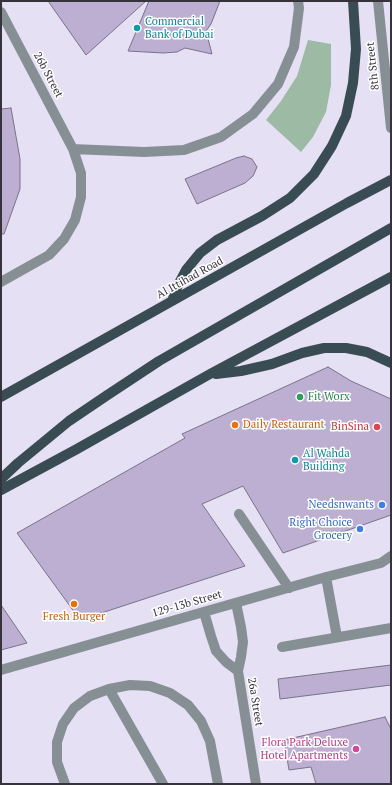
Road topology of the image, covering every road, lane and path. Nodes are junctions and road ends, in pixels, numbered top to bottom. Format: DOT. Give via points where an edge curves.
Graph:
graph roads {
  1 [pos="298,1"];
  2 [pos="353,1"];
  3 [pos="378,1"];
  4 [pos="1,12"];
  5 [pos="391,128"];
  6 [pos="73,149"];
  7 [pos="391,180"];
  8 [pos="391,228"];
  9 [pos="391,277"];
  10 [pos="1,282"];
  11 [pos="172,302"];
  12 [pos="391,363"];
  13 [pos="210,374"];
  14 [pos="1,397"];
  15 [pos="1,478"];
  16 [pos="1,490"];
  17 [pos="239,514"];
  18 [pos="391,556"];
  19 [pos="380,563"];
  20 [pos="391,564"];
  21 [pos="326,577"];
  22 [pos="289,588"];
  23 [pos="236,603"];
  24 [pos="204,612"];
  25 [pos="391,628"];
  26 [pos="337,637"];
  27 [pos="282,647"];
  28 [pos="1,670"];
  29 [pos="238,671"];
  30 [pos="109,689"];
  31 [pos="65,784"];
  32 [pos="164,784"];
  33 [pos="218,784"];
  34 [pos="256,784"];
  1 -- 6 [label="street" via="294,47 278,84 253,114 221,137 184,150 144,152"];
  2 -- 11 [label="main road" via="356,49 353,83 346,116 332,146 314,174 290,198 217,240 200,253 186,270"];
  3 -- 5 [label="street, 8th Street"];
  4 -- 6 [label="street, 26b Street"];
  6 -- 10 [label="street, 26b Street" via="81,173 82,197 75,220 64,239 49,255"];
  7 -- 11 [label="main road, Al Ittihad Road"];
  8 -- 15 [label="main road" via="159,361 69,421"];
  9 -- 13 [label="main road"];
  11 -- 14 [label="main road, Al Ittihad Road"];
  12 -- 13 [label="main road" via="367,352 346,348 324,348 272,364"];
  13 -- 16 [label="main road"];
  17 -- 22 [label="street"];
  18 -- 19 [label="street, 129-13b Street"];
  19 -- 20 [label="street, 129-13b Street"];
  19 -- 21 [label="street, 129-13b Street"];
  21 -- 22 [label="street, 129-13b Street"];
  21 -- 26 [label="street"];
  22 -- 23 [label="street, 129-13b Street"];
  23 -- 24 [label="street, 129-13b Street"];
  23 -- 29 [label="street, 26a Street" via="243,642"];
  24 -- 28 [label="street, 129-13b Street"];
  24 -- 29 [label="street, 26a Street" via="216,651"];
  25 -- 26 [label="street"];
  26 -- 27 [label="street"];
  29 -- 34 [label="street, 26a Street"];
  30 -- 31 [label="street" via="90,696 74,708 63,724 57,742 57,762"];
  30 -- 32 [label="street"];
  30 -- 33 [label="street" via="130,685 150,686 170,693 188,705 201,721 210,741"];
}
